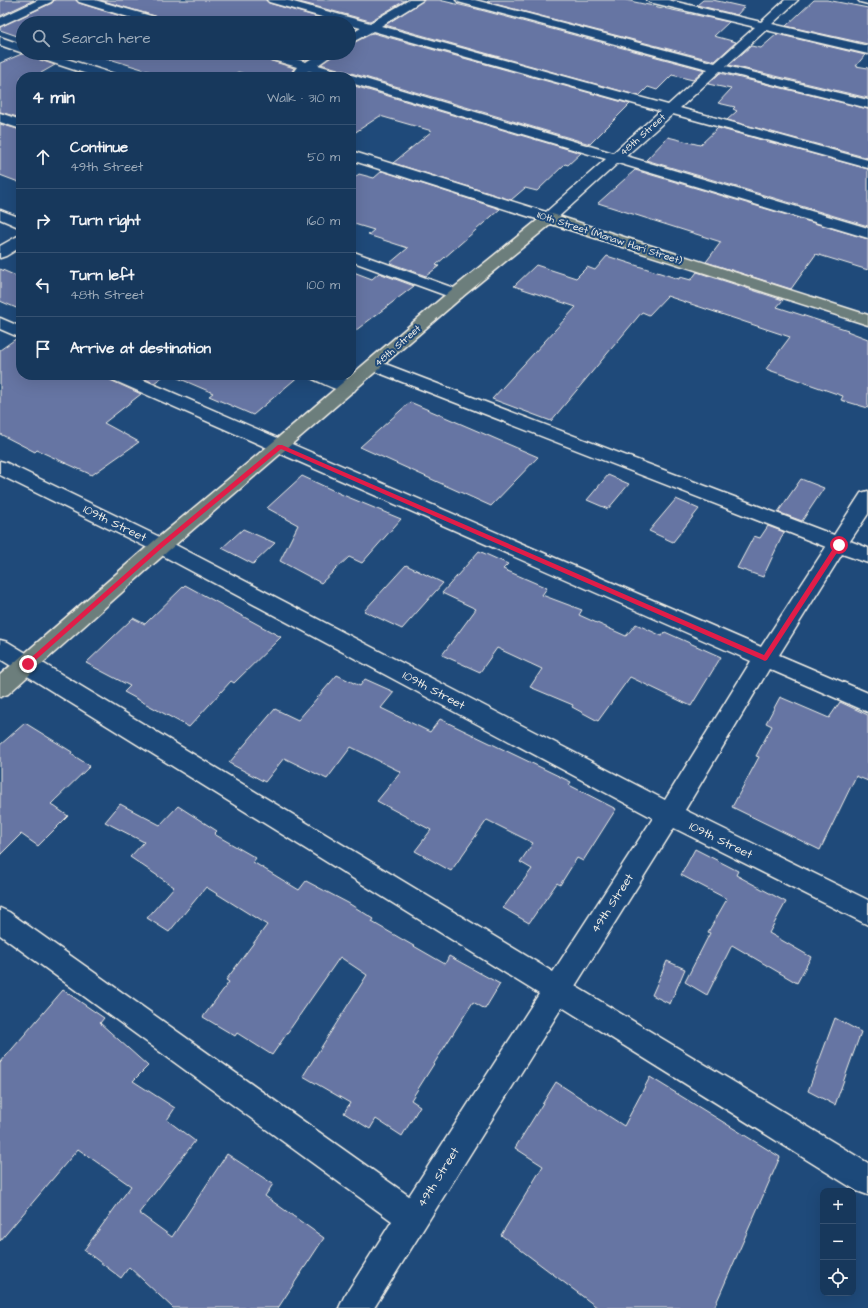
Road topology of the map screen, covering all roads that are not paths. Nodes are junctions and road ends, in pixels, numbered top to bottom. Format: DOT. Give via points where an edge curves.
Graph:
graph roads {
  1 [pos="44,0"];
  2 [pos="83,0"];
  3 [pos="273,0"];
  4 [pos="417,0"];
  5 [pos="462,0"];
  6 [pos="653,0"];
  7 [pos="792,0"];
  8 [pos="864,0"];
  9 [pos="868,1"];
  10 [pos="137,16"];
  11 [pos="332,16"];
  12 [pos="0,22"];
  13 [pos="356,23"];
  14 [pos="764,26"];
  15 [pos="372,27"];
  16 [pos="356,36"];
  17 [pos="0,41"];
  18 [pos="16,47"];
  19 [pos="868,50"];
  20 [pos="58,60"];
  21 [pos="287,60"];
  22 [pos="317,60"];
  23 [pos="307,66"];
  24 [pos="717,67"];
  25 [pos="95,72"];
  26 [pos="298,72"];
  27 [pos="327,72"];
  28 [pos="356,80"];
  29 [pos="868,104"];
  30 [pos="669,110"];
  31 [pos="0,117"];
  32 [pos="16,123"];
  33 [pos="356,157"];
  34 [pos="616,157"];
  35 [pos="868,164"];
  36 [pos="0,214"];
  37 [pos="549,218"];
  38 [pos="16,221"];
  39 [pos="868,233"];
  40 [pos="356,258"];
  41 [pos="456,294"];
  42 [pos="868,320"];
  43 [pos="0,323"];
  44 [pos="16,331"];
  45 [pos="375,365"];
  46 [pos="128,380"];
  47 [pos="331,380"];
  48 [pos="348,387"];
  49 [pos="280,446"];
  50 [pos="0,467"];
  51 [pos="868,498"];
  52 [pos="839,545"];
  53 [pos="161,546"];
  54 [pos="868,556"];
  55 [pos="0,648"];
  56 [pos="765,658"];
  57 [pos="28,664"];
  58 [pos="0,688"];
  59 [pos="868,703"];
  60 [pos="668,814"];
  61 [pos="868,913"];
  62 [pos="0,920"];
  63 [pos="557,989"];
  64 [pos="868,1180"];
  65 [pos="412,1217"];
  66 [pos="355,1308"];
  1 -- 12 [label="street"];
  2 -- 10 [label="street"];
  3 -- 11 [label="street"];
  4 -- 15 [label="street"];
  5 -- 24 [label="street"];
  6 -- 14 [label="street"];
  7 -- 14 [label="street, 48th Street"];
  8 -- 9 [label="street"];
  13 -- 15 [label="street"];
  14 -- 19 [label="street"];
  14 -- 24 [label="street, 48th Street"];
  15 -- 16 [label="street"];
  15 -- 30 [label="street"];
  17 -- 18 [label="street"];
  20 -- 25 [label="street"];
  21 -- 23 [label="street"];
  22 -- 23 [label="street"];
  23 -- 26 [label="street"];
  23 -- 27 [label="street"];
  24 -- 29 [label="street"];
  24 -- 30 [label="street, 48th Street"];
  28 -- 34 [label="street"];
  30 -- 34 [label="street, 48th Street"];
  30 -- 35 [label="street"];
  31 -- 32 [label="street"];
  33 -- 37 [label="street, 110th Street (Manaw Hari Street)"];
  34 -- 37 [label="street, 48th Street"];
  34 -- 39 [label="street"];
  36 -- 38 [label="street"];
  37 -- 41 [label="main road, 48th Street"];
  37 -- 42 [label="main road, 110th Street (Manaw Hari Street)"];
  40 -- 41 [label="street"];
  41 -- 45 [label="main road, 48th Street"];
  43 -- 44 [label="street"];
  45 -- 48 [label="main road, 48th Street"];
  45 -- 52 [label="street"];
  46 -- 49 [label="street"];
  47 -- 48 [label="street"];
  48 -- 49 [label="main road, 48th Street"];
  49 -- 53 [label="main road, 48th Street"];
  49 -- 56 [label="street"];
  50 -- 53 [label="street, 109th Street"];
  51 -- 52 [label="street, 49th Street"];
  52 -- 54 [label="street"];
  52 -- 56 [label="street, 49th Street"];
  53 -- 57 [label="main road, 48th Street"];
  53 -- 60 [label="street, 109th Street"];
  55 -- 57 [label="street"];
  56 -- 59 [label="street"];
  56 -- 60 [label="street, 49th Street"];
  57 -- 58 [label="main road, 48th Street"];
  57 -- 63 [label="street"];
  60 -- 61 [label="street, 109th Street"];
  60 -- 63 [label="street, 49th Street"];
  62 -- 65 [label="street"];
  63 -- 64 [label="street"];
  63 -- 65 [label="street, 49th Street"];
  65 -- 66 [label="street, 49th Street"];
}
